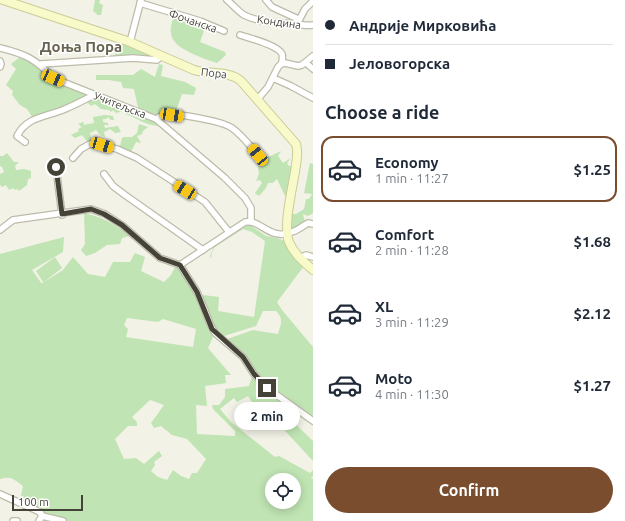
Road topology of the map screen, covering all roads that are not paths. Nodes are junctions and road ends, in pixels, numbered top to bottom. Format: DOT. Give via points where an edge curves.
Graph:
graph roads {
  1 [pos="2,0"];
  2 [pos="227,0"];
  3 [pos="266,0"];
  4 [pos="313,1"];
  5 [pos="17,2"];
  6 [pos="141,2"];
  7 [pos="297,24"];
  8 [pos="313,25"];
  9 [pos="224,31"];
  10 [pos="240,36"];
  11 [pos="130,42"];
  12 [pos="0,48"];
  13 [pos="161,56"];
  14 [pos="313,56"];
  15 [pos="0,61"];
  16 [pos="282,63"];
  17 [pos="306,63"];
  18 [pos="41,64"];
  19 [pos="0,67"];
  20 [pos="313,69"];
  21 [pos="273,78"];
  22 [pos="94,95"];
  23 [pos="313,98"];
  24 [pos="257,100"];
  25 [pos="156,119"];
  26 [pos="25,142"];
  27 [pos="258,155"];
  28 [pos="73,158"];
  29 [pos="56,167"];
  30 [pos="104,174"];
  31 [pos="62,214"];
  32 [pos="252,221"];
  33 [pos="313,224"];
  34 [pos="0,230"];
  35 [pos="229,232"];
  36 [pos="287,234"];
  37 [pos="203,250"];
  38 [pos="313,257"];
  39 [pos="300,258"];
  40 [pos="180,265"];
  41 [pos="313,270"];
  42 [pos="313,421"];
  43 [pos="0,494"];
  44 [pos="40,518"];
  45 [pos="13,521"];
  46 [pos="17,521"];
  47 [pos="63,521"];
  1 -- 5 [label="street, Пора"];
  2 -- 7 [label="street, Кондина" via="244,14 257,19 269,23"];
  3 -- 7 [label="street" via="272,7 296,18"];
  4 -- 7 [label="street"];
  5 -- 11 [label="street, Пора"];
  6 -- 9 [label="street, Фочанска"];
  6 -- 11 [label="street"];
  7 -- 8 [label="street, Кондина"];
  10 -- 16 [label="street" via="279,51 282,54"];
  11 -- 13 [label="street, Пора"];
  12 -- 18 [label="street, Учитељска" via="18,52"];
  13 -- 18 [label="street" via="157,60 133,58"];
  13 -- 24 [label="street, Пора" via="198,71 232,76 244,84"];
  14 -- 17 [label="street"];
  15 -- 19 [label="street"];
  16 -- 17 [label="street" via="298,66"];
  16 -- 21 [label="street"];
  17 -- 20 [label="street"];
  18 -- 22 [label="street, Учитељска" via="53,78"];
  21 -- 23 [label="street"];
  21 -- 24 [label="street"];
  22 -- 25 [label="street, Учитељска"];
  22 -- 26 [label="street" via="64,110 31,121 21,128 17,136"];
  24 -- 36 [label="street, Пора" via="297,148"];
  25 -- 27 [label="street" via="162,115 172,115 224,124 240,135"];
  25 -- 32 [label="street, Учитељска" via="245,198 251,208"];
  28 -- 35 [label="street" via="90,144 117,149 137,158 205,202"];
  29 -- 31 [label="street"];
  30 -- 37 [label="street" via="125,196"];
  31 -- 34 [label="street" via="13,220"];
  31 -- 40 [label="street" via="91,209 104,214 122,225 160,258"];
  32 -- 35 [label="street"];
  32 -- 36 [label="street" via="270,232"];
  33 -- 36 [label="street" via="308,223"];
  35 -- 37 [label="street"];
  36 -- 39 [label="street"];
  37 -- 40 [label="street"];
  38 -- 39 [label="street" via="306,255"];
  39 -- 41 [label="street"];
  40 -- 42 [label="street" via="197,292 215,333 243,357 267,388"];
  43 -- 44 [label="street" via="38,511"];
  44 -- 47 [label="street"];
  45 -- 46 [label="street"];
}
